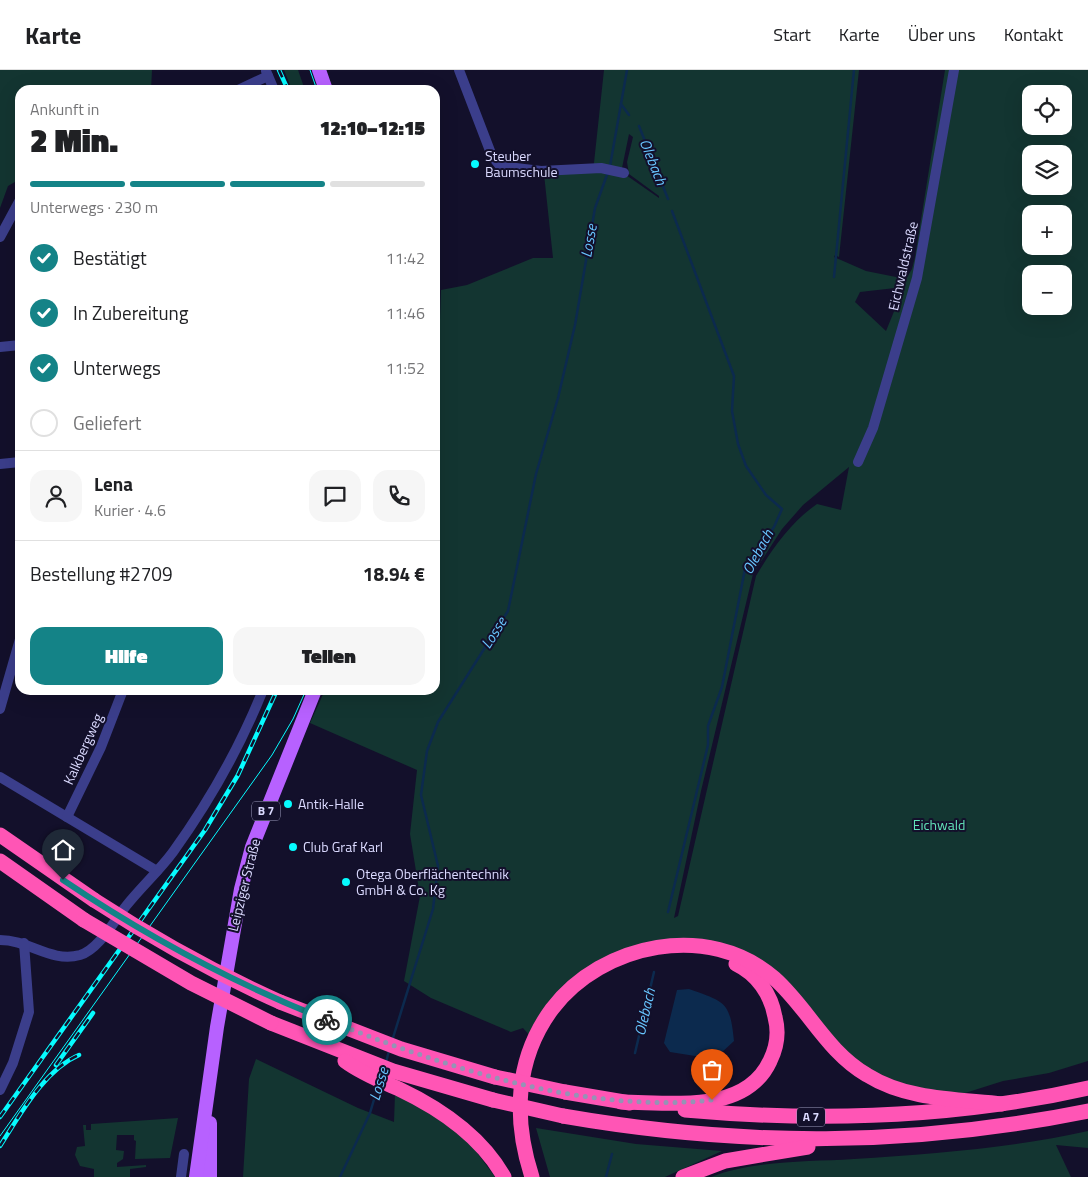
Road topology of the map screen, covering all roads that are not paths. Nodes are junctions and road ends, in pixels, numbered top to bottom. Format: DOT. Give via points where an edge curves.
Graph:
graph roads {
  1 [pos="319,70"];
  2 [pos="459,70"];
  3 [pos="954,70"];
  4 [pos="267,73"];
  5 [pos="247,85"];
  6 [pos="272,85"];
  7 [pos="324,85"];
  8 [pos="624,173"];
  9 [pos="15,209"];
  10 [pos="0,237"];
  11 [pos="15,345"];
  12 [pos="0,346"];
  13 [pos="15,462"];
  14 [pos="858,462"];
  15 [pos="0,464"];
  16 [pos="15,656"];
  17 [pos="121,695"];
  18 [pos="261,695"];
  19 [pos="313,695"];
  20 [pos="0,709"];
  21 [pos="0,777"];
  22 [pos="67,817"];
  23 [pos="0,835"];
  24 [pos="0,861"];
  25 [pos="157,871"];
  26 [pos="0,940"];
  27 [pos="24,943"];
  28 [pos="349,1059"];
  29 [pos="1088,1088"];
  30 [pos="0,1090"];
  31 [pos="210,1090"];
  32 [pos="621,1102"];
  33 [pos="1002,1104"];
  34 [pos="1088,1111"];
  35 [pos="872,1138"];
  36 [pos="184,1154"];
  37 [pos="182,1177"];
  38 [pos="196,1177"];
  39 [pos="210,1177"];
  40 [pos="504,1177"];
  41 [pos="532,1177"];
  42 [pos="538,1177"];
  43 [pos="683,1177"];
  1 -- 7 [label="main road"];
  2 -- 8 [label="street" via="492,156 500,166 541,171 601,168"];
  3 -- 14 [label="street, Eichwaldstraße" via="917,278 873,428"];
  4 -- 5 [label="street"];
  4 -- 6 [label="street"];
  9 -- 10 [label="street"];
  11 -- 12 [label="street"];
  13 -- 15 [label="street"];
  16 -- 20 [label="street"];
  17 -- 22 [label="street, Kalkbergweg" via="101,747"];
  18 -- 25 [label="street" via="220,779"];
  19 -- 31 [label="main road, Leipziger Straße / B 7" via="252,847 241,888 218,1018"];
  21 -- 22 [label="street"];
  22 -- 25 [label="street"];
  23 -- 32 [label="highway, A 7, bridge" via="150,936 280,1002 430,1059 495,1077"];
  24 -- 28 [label="highway, A 7, bridge" via="84,920 191,983"];
  25 -- 27 [label="street" via="91,950 66,957 44,953"];
  26 -- 27 [label="street"];
  27 -- 30 [label="street" via="29,1012 13,1063"];
  28 -- 35 [label="highway, A 7, bridge" via="494,1100 621,1126 725,1137"];
  28 -- 40 [label="highway" via="422,1100 470,1134"];
  29 -- 33 [label="highway, A 7"];
  31 -- 38 [label="main road, Leipziger Straße / B 7"];
  31 -- 39 [label="main road, Leipziger Straße / B 7"];
  32 -- 33 [label="highway, A 7" via="726,1114 836,1117"];
  32 -- 42 [label="highway" via="712,1100 736,1094 753,1084 768,1065 777,1033 772,1004 758,980 728,960 702,953 675,951 623,962 578,990 545,1031 528,1075 525,1121"];
  33 -- 41 [label="highway" via="916,1095 878,1082 837,1052 786,990 758,966 716,949 689,945 661,946 621,957 585,977 564,995 540,1028 524,1066 519,1108 521,1135"];
  34 -- 35 [label="highway, A 7" via="1006,1126"];
  35 -- 43 [label="highway" via="743,1157"];
  36 -- 37 [label="street"];
}
